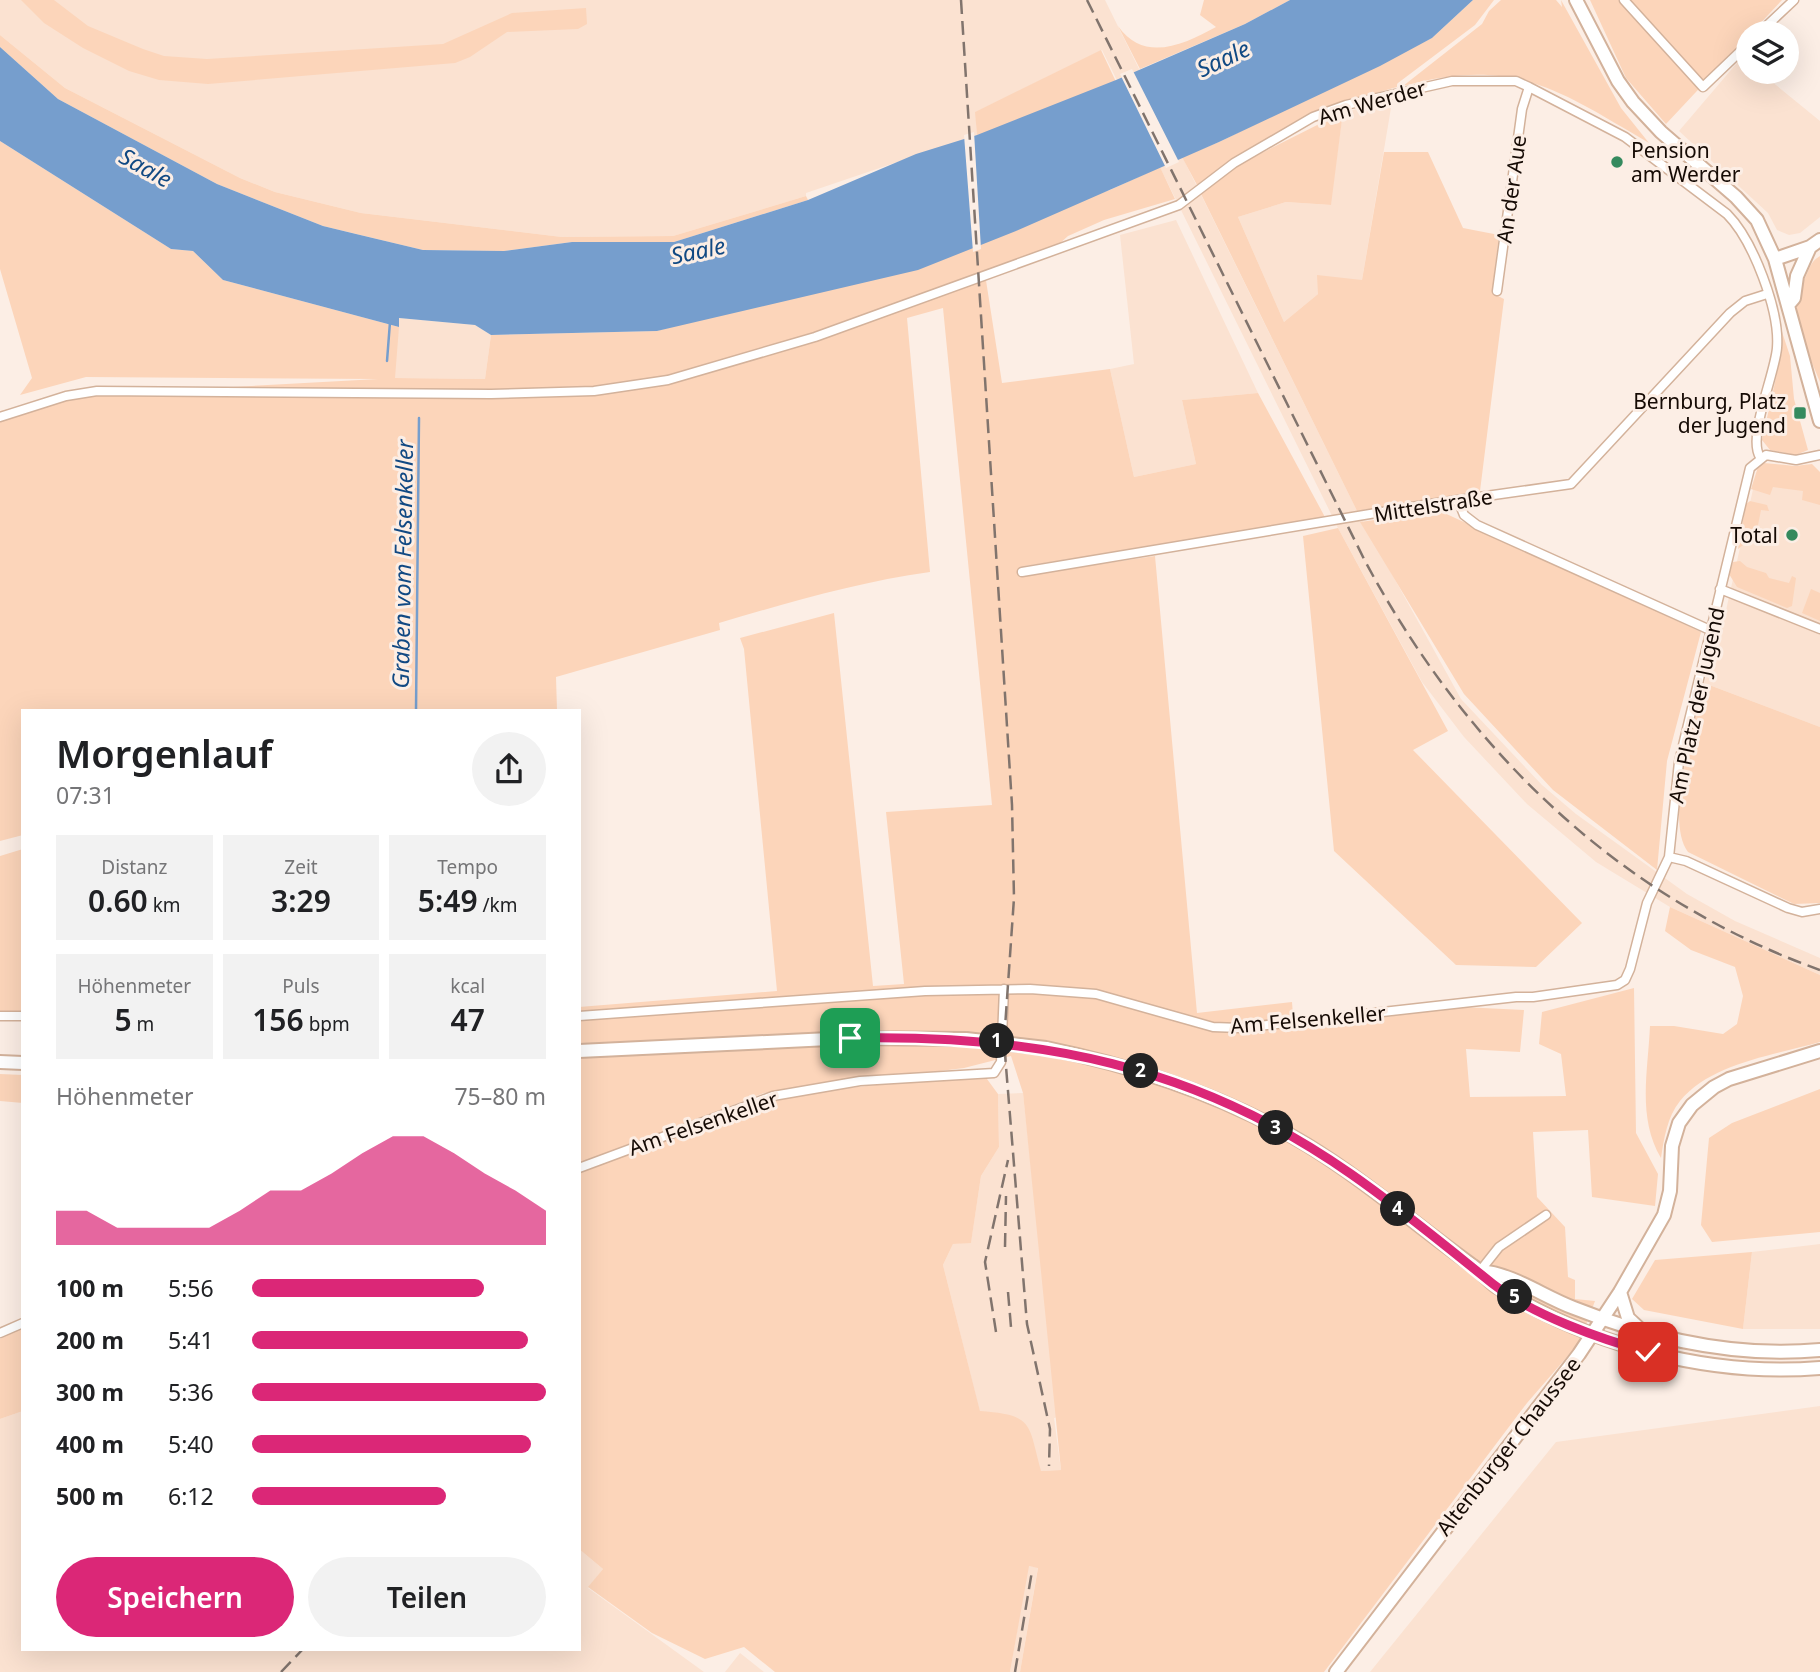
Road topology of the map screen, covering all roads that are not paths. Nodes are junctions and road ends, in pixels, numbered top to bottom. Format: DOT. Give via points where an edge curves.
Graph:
graph roads {
  1 [pos="1576,0"];
  2 [pos="1623,0"];
  3 [pos="1794,0"];
  4 [pos="1772,21"];
  5 [pos="1736,55"];
  6 [pos="1530,87"];
  7 [pos="1815,244"];
  8 [pos="1775,260"];
  9 [pos="1497,291"];
  10 [pos="1767,294"];
  11 [pos="1788,305"];
  12 [pos="1777,336"];
  13 [pos="0,417"];
  14 [pos="1820,421"];
  15 [pos="1820,455"];
  16 [pos="1760,457"];
  17 [pos="1458,500"];
  18 [pos="1022,572"];
  19 [pos="1720,589"];
  20 [pos="1820,629"];
  21 [pos="1710,630"];
  22 [pos="1669,857"];
  23 [pos="1820,909"];
  24 [pos="1625,980"];
  25 [pos="1004,989"];
  26 [pos="0,1016"];
  27 [pos="21,1016"];
  28 [pos="581,1016"];
  29 [pos="581,1051"];
  30 [pos="1820,1051"];
  31 [pos="0,1062"];
  32 [pos="21,1063"];
  33 [pos="581,1167"];
  34 [pos="1546,1215"];
  35 [pos="1480,1271"];
  36 [pos="1620,1292"];
  37 [pos="1602,1319"];
  38 [pos="21,1324"];
  39 [pos="1644,1332"];
  40 [pos="0,1333"];
  41 [pos="1593,1333"];
  42 [pos="1820,1350"];
  43 [pos="1820,1368"];
  44 [pos="1336,1672"];
  1 -- 8 [label="main road" via="1633,102 1746,206 1764,232"];
  2 -- 5 [label="street" via="1703,87"];
  3 -- 4 [label="street"];
  6 -- 9 [label="street, An der Aue" via="1522,109"];
  6 -- 10 [label="street, Am Werder" via="1625,138 1727,214 1747,241"];
  6 -- 13 [label="street, Am Werder" via="1516,81 1452,81 1346,105 1312,117 1234,163 1179,205 888,312 668,380 594,391 491,394 97,391"];
  7 -- 8 [label="main road"];
  7 -- 11 [label="main road" via="1797,276 1794,298"];
  8 -- 11 [label="main road"];
  10 -- 12 [label="street, Am Werder"];
  10 -- 17 [label="street, Mittelstraße" via="1745,301 1730,313 1571,484"];
  11 -- 14 [label="main road"];
  12 -- 16 [label="street, Am Platz der Jugend" via="1756,441"];
  15 -- 16 [label="street" via="1796,460"];
  16 -- 19 [label="street, Am Platz der Jugend" via="1749,468"];
  17 -- 18 [label="street, Mittelstraße"];
  17 -- 21 [label="street" via="1464,515 1477,525"];
  19 -- 20 [label="street, Am Platz der Jugend"];
  19 -- 21 [label="street, Am Platz der Jugend"];
  21 -- 22 [label="street, Am Platz der Jugend" via="1679,762"];
  22 -- 23 [label="street" via="1788,908 1802,912"];
  22 -- 24 [label="street, Am Platz der Jugend" via="1647,903"];
  24 -- 25 [label="street, Am Felsenkeller" via="1607,988 1240,1028 1213,1027 1096,994"];
  25 -- 28 [label="street"];
  25 -- 33 [label="street, Am Felsenkeller" via="1001,1062 994,1073 860,1081 773,1096"];
  26 -- 27 [label="street"];
  29 -- 35 [label="main road, bridge" via="850,1038 967,1039 1046,1048 1151,1074 1261,1120 1348,1172"];
  30 -- 36 [label="main road, Altenburger Chaussee" via="1730,1079 1692,1105 1679,1123 1672,1146 1664,1215"];
  31 -- 32 [label="main road"];
  34 -- 35 [label="street" via="1499,1247"];
  35 -- 37 [label="main road" via="1502,1273 1552,1300"];
  35 -- 41 [label="main road" via="1530,1306"];
  36 -- 37 [label="main road, Altenburger Chaussee"];
  36 -- 39 [label="main road" via="1628,1318"];
  37 -- 39 [label="main road"];
  37 -- 41 [label="main road, Altenburger Chaussee"];
  38 -- 40 [label="street"];
  39 -- 42 [label="main road" via="1741,1350"];
  41 -- 43 [label="main road" via="1696,1362 1773,1370"];
  41 -- 44 [label="main road, Altenburger Chaussee"];
}
